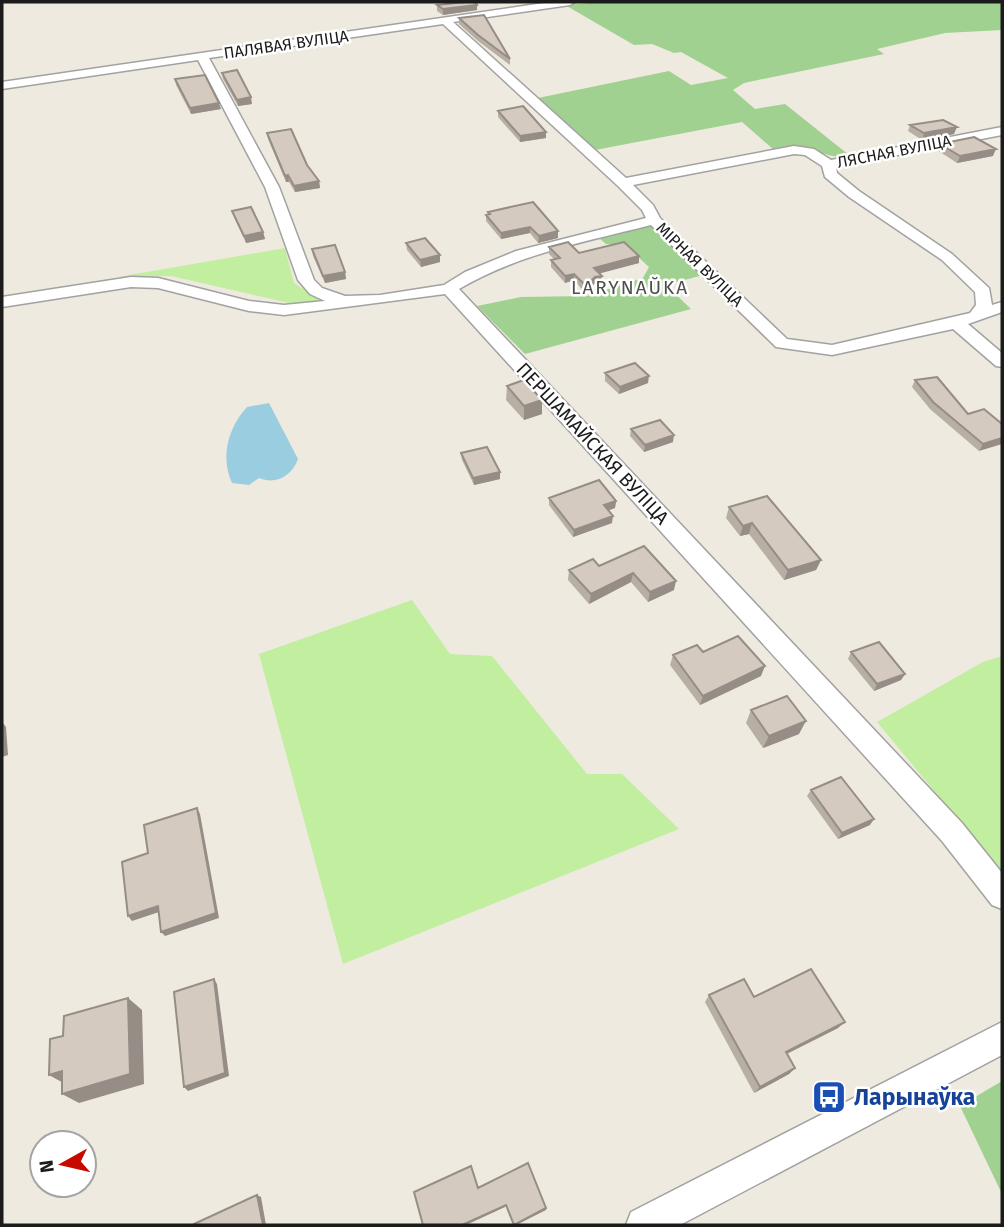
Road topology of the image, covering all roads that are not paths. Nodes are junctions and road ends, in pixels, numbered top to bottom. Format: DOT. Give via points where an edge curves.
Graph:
graph roads {
  1 [pos="570,2"];
  2 [pos="446,21"];
  3 [pos="202,56"];
  4 [pos="2,85"];
  5 [pos="1002,131"];
  6 [pos="829,164"];
  7 [pos="623,183"];
  8 [pos="654,220"];
  9 [pos="448,289"];
  10 [pos="2,302"];
  11 [pos="357,302"];
  12 [pos="1002,307"];
  13 [pos="977,314"];
  14 [pos="956,323"];
  15 [pos="1002,362"];
  16 [pos="1002,895"];
  17 [pos="1002,1038"];
  18 [pos="644,1225"];
  1 -- 2 [label="street, ПАЛЯВАЯ ВУЛІЦА"];
  2 -- 3 [label="street, ПАЛЯВАЯ ВУЛІЦА"];
  2 -- 7 [label="street, МІРНАЯ ВУЛІЦА"];
  3 -- 4 [label="street, ПАЛЯВАЯ ВУЛІЦА"];
  3 -- 11 [label="street" via="262,159 306,279 315,291"];
  5 -- 6 [label="street, ЛЯСНАЯ ВУЛІЦА"];
  6 -- 7 [label="street, ЛЯСНАЯ ВУЛІЦА" via="809,152 786,151"];
  6 -- 13 [label="street" via="830,174 854,194 947,257 983,291 984,305"];
  7 -- 8 [label="street, МІРНАЯ ВУЛІЦА"];
  8 -- 9 [label="street" via="500,261"];
  8 -- 14 [label="street, МІРНАЯ ВУЛІЦА" via="782,343 832,350"];
  9 -- 11 [label="street"];
  9 -- 16 [label="street, ПЕРШАМАЙСКАЯ ВУЛІЦА" via="952,832"];
  10 -- 11 [label="street" via="158,282 249,306 284,310"];
  12 -- 13 [label="street"];
  13 -- 14 [label="street, МІРНАЯ ВУЛІЦА"];
  14 -- 15 [label="street"];
  17 -- 18 [label="street"];
}
